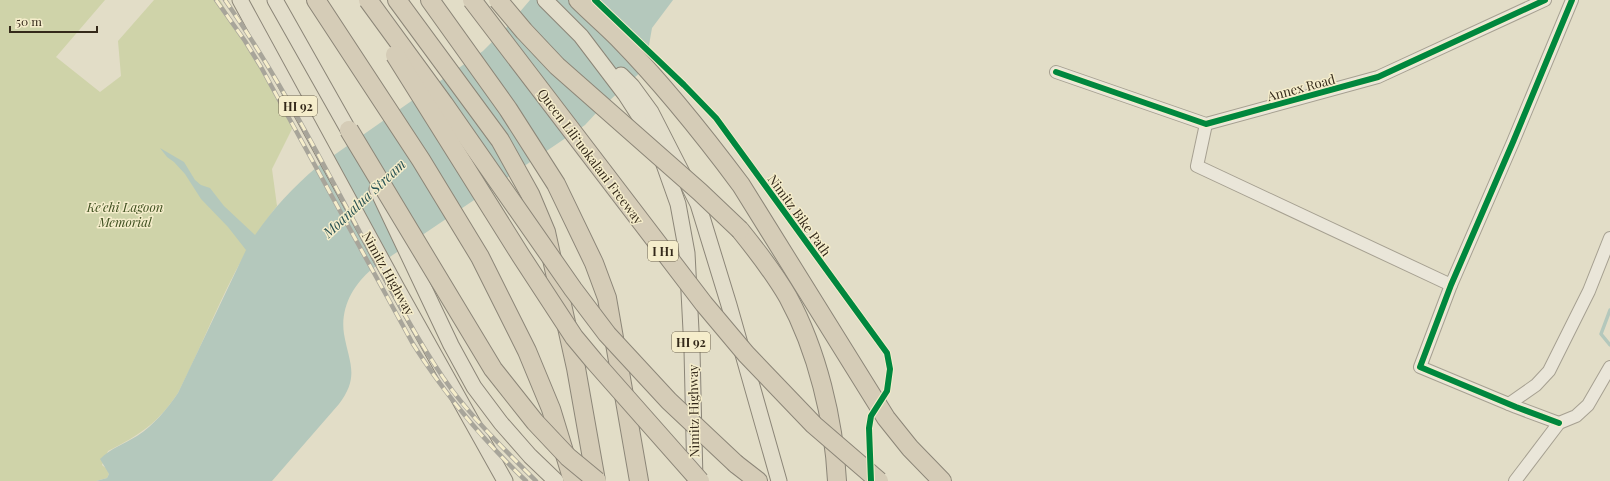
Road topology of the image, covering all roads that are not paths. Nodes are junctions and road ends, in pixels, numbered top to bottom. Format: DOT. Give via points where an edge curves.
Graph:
graph roads {
  1 [pos="240,0"];
  2 [pos="275,0"];
  3 [pos="316,0"];
  4 [pos="361,0"];
  5 [pos="368,0"];
  6 [pos="397,0"];
  7 [pos="430,0"];
  8 [pos="472,0"];
  9 [pos="498,0"];
  10 [pos="545,0"];
  11 [pos="578,0"];
  12 [pos="1545,0"];
  13 [pos="1572,0"];
  14 [pos="581,36"];
  15 [pos="1056,72"];
  16 [pos="1206,124"];
  17 [pos="349,130"];
  18 [pos="1610,238"];
  19 [pos="1451,285"];
  20 [pos="1610,367"];
  21 [pos="1606,383"];
  22 [pos="1509,404"];
  23 [pos="1559,423"];
  24 [pos="505,481"];
  25 [pos="556,481"];
  26 [pos="573,481"];
  27 [pos="596,481"];
  28 [pos="639,481"];
  29 [pos="695,481"];
  30 [pos="700,481"];
  31 [pos="758,481"];
  32 [pos="779,481"];
  33 [pos="837,481"];
  34 [pos="878,481"];
  35 [pos="942,481"];
  36 [pos="1515,481"];
  1 -- 24 [label="main road, Nimitz Highway / HI 92"];
  2 -- 17 [label="main road"];
  3 -- 26 [label="highway, bridge" via="425,166 480,257 527,351 551,409"];
  4 -- 30 [label="highway, bridge" via="574,337"];
  5 -- 31 [label="highway, bridge" via="444,104 572,289 607,334 669,401 736,464"];
  6 -- 27 [label="highway, bridge" via="500,140 530,194 546,232 576,368"];
  7 -- 28 [label="highway" via="508,109 556,184 594,263 607,298"];
  8 -- 34 [label="highway, Queen Liliʻuokalani Freeway / I H1, bridge" via="699,298 737,343 814,425"];
  9 -- 33 [label="highway, bridge" via="557,66 740,230 775,276 788,298 810,348 821,381 837,467"];
  10 -- 14 [label="main road, Nimitz Highway / HI 92"];
  11 -- 35 [label="highway" via="618,38 718,154 741,185 886,418"];
  12 -- 16 [label="street, Annex Road" via="1378,77"];
  13 -- 19 [label="street"];
  14 -- 29 [label="main road, Nimitz Highway / HI 92, bridge" via="625,94 656,142 678,204 687,253"];
  14 -- 32 [label="main road, bridge" via="632,86 651,112 698,204"];
  15 -- 16 [label="street"];
  16 -- 19 [label="street" via="1197,166"];
  17 -- 25 [label="main road, bridge" via="451,345 474,386 501,423"];
  17 -- 27 [label="highway, bridge" via="493,369 535,422 568,457"];
  18 -- 22 [label="street" via="1589,291 1549,371 1536,385"];
  19 -- 22 [label="street" via="1420,367"];
  20 -- 21 [label="street"];
  21 -- 23 [label="street" via="1581,412"];
  22 -- 23 [label="street"];
  23 -- 36 [label="street"];
}
